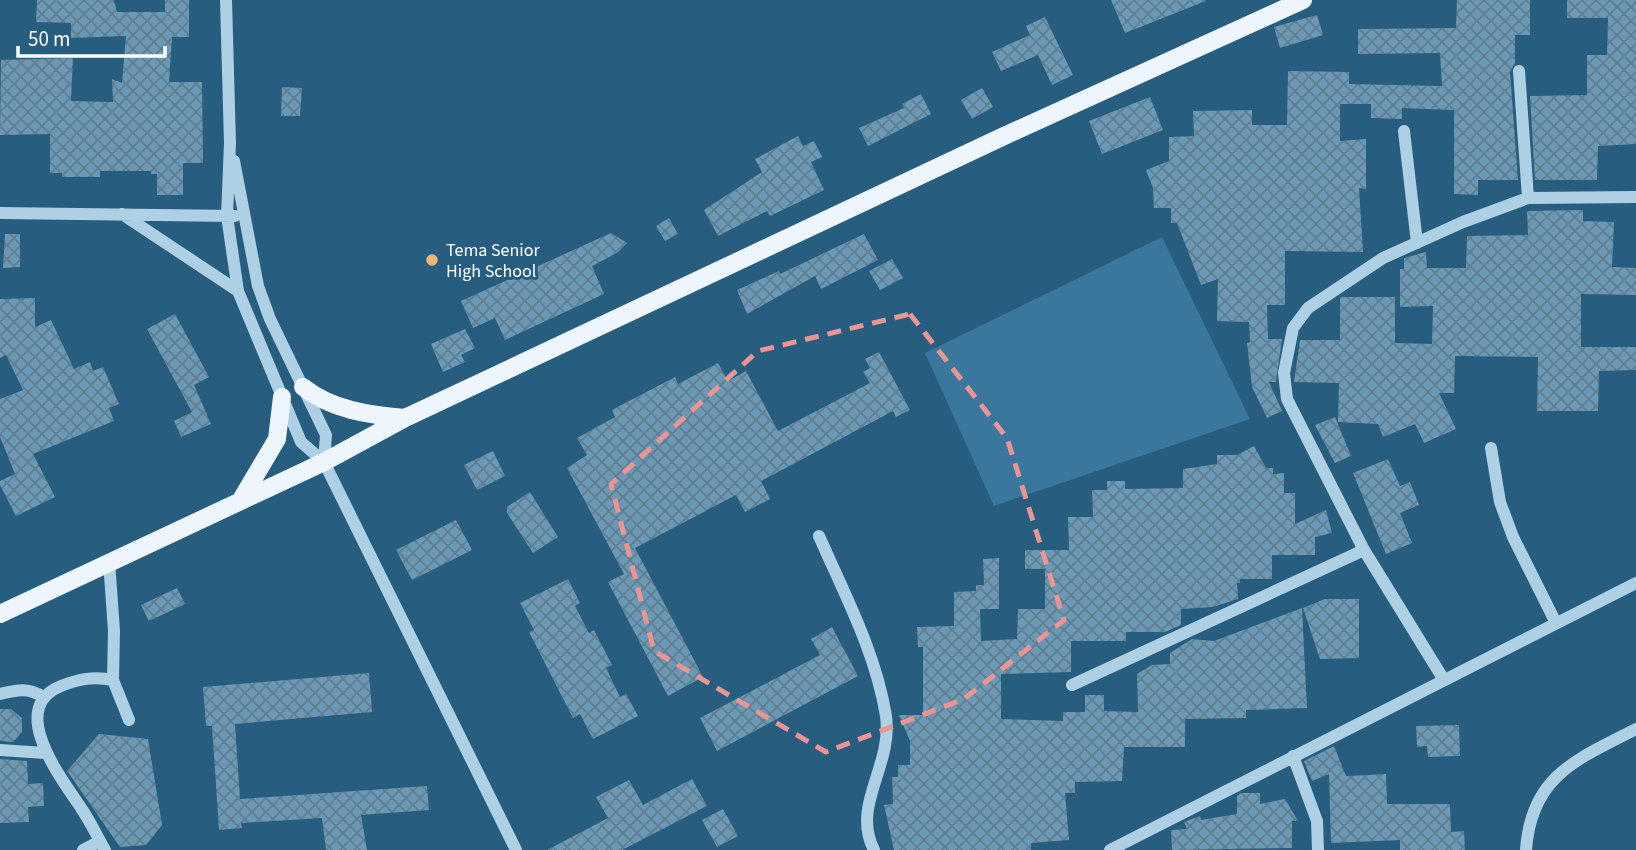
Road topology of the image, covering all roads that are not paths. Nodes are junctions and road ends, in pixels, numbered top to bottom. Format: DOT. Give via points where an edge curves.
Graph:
graph roads {
  1 [pos="226,0"];
  2 [pos="1303,0"];
  3 [pos="1519,71"];
  4 [pos="1404,131"];
  5 [pos="230,143"];
  6 [pos="1636,197"];
  7 [pos="1528,198"];
  8 [pos="0,213"];
  9 [pos="122,213"];
  10 [pos="227,216"];
  11 [pos="246,216"];
  12 [pos="1417,243"];
  13 [pos="238,291"];
  14 [pos="303,387"];
  15 [pos="282,397"];
  16 [pos="405,418"];
  17 [pos="1491,449"];
  18 [pos="324,462"];
  19 [pos="242,498"];
  20 [pos="819,536"];
  21 [pos="1364,550"];
  22 [pos="110,561"];
  23 [pos="1636,583"];
  24 [pos="0,614"];
  25 [pos="1556,623"];
  26 [pos="113,680"];
  27 [pos="1444,680"];
  28 [pos="1072,685"];
  29 [pos="0,694"];
  30 [pos="43,697"];
  31 [pos="129,720"];
  32 [pos="1636,729"];
  33 [pos="0,750"];
  34 [pos="45,752"];
  35 [pos="1293,756"];
  36 [pos="102,846"];
  37 [pos="83,850"];
  38 [pos="516,850"];
  39 [pos="874,850"];
  40 [pos="1110,850"];
  41 [pos="1318,850"];
  42 [pos="1526,850"];
  1 -- 5 [label="street"];
  2 -- 16 [label="main road"];
  3 -- 7 [label="street"];
  4 -- 12 [label="street"];
  5 -- 10 [label="street"];
  5 -- 11 [label="street"];
  6 -- 7 [label="street"];
  7 -- 12 [label="street"];
  8 -- 9 [label="street"];
  9 -- 10 [label="street"];
  9 -- 13 [label="street"];
  10 -- 11 [label="street"];
  10 -- 13 [label="street"];
  11 -- 14 [label="street" via="263,302"];
  12 -- 21 [label="street" via="1383,258 1308,308 1293,328 1288,347 1287,399"];
  13 -- 15 [label="street"];
  14 -- 16 [label="main road" via="333,405"];
  14 -- 18 [label="street" via="326,435"];
  15 -- 18 [label="street" via="301,442"];
  15 -- 19 [label="main road" via="277,439"];
  16 -- 18 [label="main road"];
  17 -- 25 [label="street" via="1504,513"];
  18 -- 19 [label="main road"];
  18 -- 38 [label="street"];
  19 -- 22 [label="main road"];
  20 -- 39 [label="street" via="874,667 886,717 884,760 866,814 867,835"];
  21 -- 27 [label="street"];
  21 -- 28 [label="street"];
  22 -- 24 [label="main road"];
  22 -- 26 [label="street"];
  23 -- 25 [label="street"];
  25 -- 27 [label="street"];
  26 -- 30 [label="street" via="95,676"];
  26 -- 31 [label="street"];
  27 -- 35 [label="street"];
  29 -- 30 [label="street" via="17,689"];
  30 -- 34 [label="street" via="37,710"];
  32 -- 42 [label="street" via="1578,758 1551,779 1528,822"];
  33 -- 34 [label="street"];
  34 -- 36 [label="street"];
  35 -- 40 [label="street"];
  35 -- 41 [label="street" via="1317,821"];
  36 -- 37 [label="street"];
}
